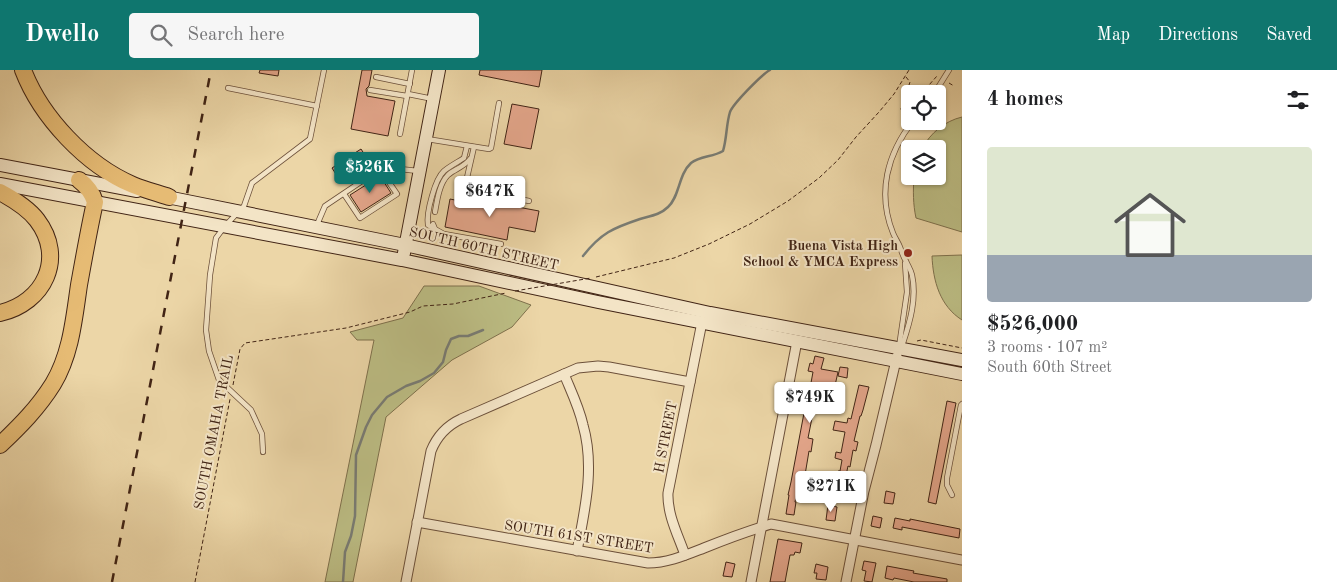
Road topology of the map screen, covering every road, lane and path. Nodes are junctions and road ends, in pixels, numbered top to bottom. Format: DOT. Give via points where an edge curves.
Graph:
graph roads {
  1 [pos="23,70"];
  2 [pos="324,70"];
  3 [pos="412,70"];
  4 [pos="440,70"];
  5 [pos="910,70"];
  6 [pos="949,70"];
  7 [pos="376,77"];
  8 [pos="905,77"];
  9 [pos="410,84"];
  10 [pos="909,85"];
  11 [pos="940,85"];
  12 [pos="228,88"];
  13 [pos="370,90"];
  14 [pos="407,95"];
  15 [pos="434,99"];
  16 [pos="499,103"];
  17 [pos="317,106"];
  18 [pos="906,130"];
  19 [pos="400,134"];
  20 [pos="426,139"];
  21 [pos="467,146"];
  22 [pos="474,148"];
  23 [pos="471,158"];
  24 [pos="0,165"];
  25 [pos="380,169"];
  26 [pos="420,171"];
  27 [pos="79,180"];
  28 [pos="0,184"];
  29 [pos="0,192"];
  30 [pos="344,194"];
  31 [pos="169,197"];
  32 [pos="529,201"];
  33 [pos="95,202"];
  34 [pos="240,211"];
  35 [pos="435,212"];
  36 [pos="433,224"];
  37 [pos="224,226"];
  38 [pos="316,226"];
  39 [pos="435,229"];
  40 [pos="501,244"];
  41 [pos="405,245"];
  42 [pos="402,260"];
  43 [pos="515,291"];
  44 [pos="506,293"];
  45 [pos="0,313"];
  46 [pos="702,322"];
  47 [pos="798,341"];
  48 [pos="897,355"];
  49 [pos="962,360"];
  50 [pos="564,374"];
  51 [pos="962,374"];
  52 [pos="690,382"];
  53 [pos="232,392"];
  54 [pos="962,404"];
  55 [pos="0,445"];
  56 [pos="264,452"];
  57 [pos="952,495"];
  58 [pos="417,522"];
  59 [pos="761,527"];
  60 [pos="854,540"];
  61 [pos="577,551"];
  62 [pos="685,555"];
  63 [pos="962,560"];
  64 [pos="195,582"];
  65 [pos="406,582"];
  66 [pos="751,582"];
  67 [pos="846,582"];
  1 -- 31 [label="highway" via="42,106 79,148 125,181"];
  2 -- 17 [label="lane"];
  3 -- 9 [label="lane"];
  4 -- 15 [label="main road"];
  5 -- 8 [label="path"];
  6 -- 11 [label="lane"];
  7 -- 9 [label="lane"];
  8 -- 10 [label="path"];
  8 -- 43 [label="path, bridge" via="838,160 788,201 750,224 674,258 590,278"];
  9 -- 14 [label="lane"];
  12 -- 17 [label="lane"];
  13 -- 14 [label="lane"];
  14 -- 15 [label="lane"];
  14 -- 19 [label="lane"];
  15 -- 20 [label="main road"];
  16 -- 22 [label="lane" via="491,148"];
  17 -- 34 [label="lane" via="310,139 252,183"];
  18 -- 48 [label="lane" via="889,163 886,184 891,226 905,259 907,292"];
  20 -- 21 [label="lane"];
  20 -- 26 [label="main road"];
  21 -- 22 [label="lane"];
  21 -- 39 [label="lane" via="464,158 439,178 427,220"];
  22 -- 23 [label="lane"];
  23 -- 32 [label="lane" via="466,182 470,187"];
  23 -- 35 [label="lane" via="444,180"];
  24 -- 27 [label="main road, SOUTH 60TH STREET"];
  25 -- 26 [label="lane"];
  25 -- 30 [label="lane" via="372,178"];
  25 -- 30 [label="lane" via="397,194 360,218"];
  26 -- 41 [label="main road"];
  27 -- 31 [label="main road, SOUTH 60TH STREET"];
  27 -- 33 [label="highway" via="88,187"];
  28 -- 33 [label="main road, SOUTH 60TH STREET"];
  29 -- 45 [label="highway" via="37,220 47,240 50,259 40,289 23,304"];
  30 -- 38 [label="lane" via="325,206"];
  31 -- 34 [label="main road, SOUTH 60TH STREET"];
  33 -- 37 [label="main road, SOUTH 60TH STREET"];
  33 -- 55 [label="highway" via="72,335 61,367 54,383 34,410"];
  34 -- 37 [label="lane"];
  34 -- 38 [label="main road, SOUTH 60TH STREET"];
  36 -- 39 [label="lane"];
  37 -- 42 [label="main road, SOUTH 60TH STREET"];
  37 -- 53 [label="lane" via="216,238 206,330 219,380"];
  38 -- 41 [label="main road, SOUTH 60TH STREET"];
  39 -- 40 [label="lane" via="444,234"];
  41 -- 42 [label="main road"];
  41 -- 48 [label="main road, SOUTH 60TH STREET"];
  42 -- 46 [label="main road, SOUTH 60TH STREET"];
  44 -- 53 [label="path, SOUTH OMAHA TRAIL" via="453,304 423,306 346,328 245,343 240,350"];
  46 -- 47 [label="main road, SOUTH 60TH STREET"];
  46 -- 52 [label="street, H STREET"];
  47 -- 48 [label="main road, SOUTH 60TH STREET"];
  47 -- 59 [label="street"];
  48 -- 49 [label="main road, SOUTH 60TH STREET"];
  48 -- 51 [label="main road, SOUTH 60TH STREET"];
  48 -- 60 [label="street"];
  50 -- 52 [label="street" via="578,368 598,366"];
  50 -- 58 [label="street" via="454,422 439,435 431,451"];
  50 -- 61 [label="street" via="584,425 589,460 588,490"];
  52 -- 62 [label="street, H STREET" via="667,502"];
  53 -- 56 [label="lane" via="251,410 262,434"];
  53 -- 64 [label="path, SOUTH OMAHA TRAIL"];
  54 -- 57 [label="lane" via="947,478"];
  58 -- 61 [label="street, SOUTH 61ST STREET"];
  58 -- 65 [label="street"];
  59 -- 60 [label="street, SOUTH 61ST STREET" via="771,524"];
  59 -- 62 [label="street, SOUTH 61ST STREET"];
  59 -- 66 [label="street"];
  60 -- 63 [label="street, SOUTH 61ST STREET"];
  60 -- 67 [label="street"];
  61 -- 62 [label="street, SOUTH 61ST STREET" via="648,563"];
}
